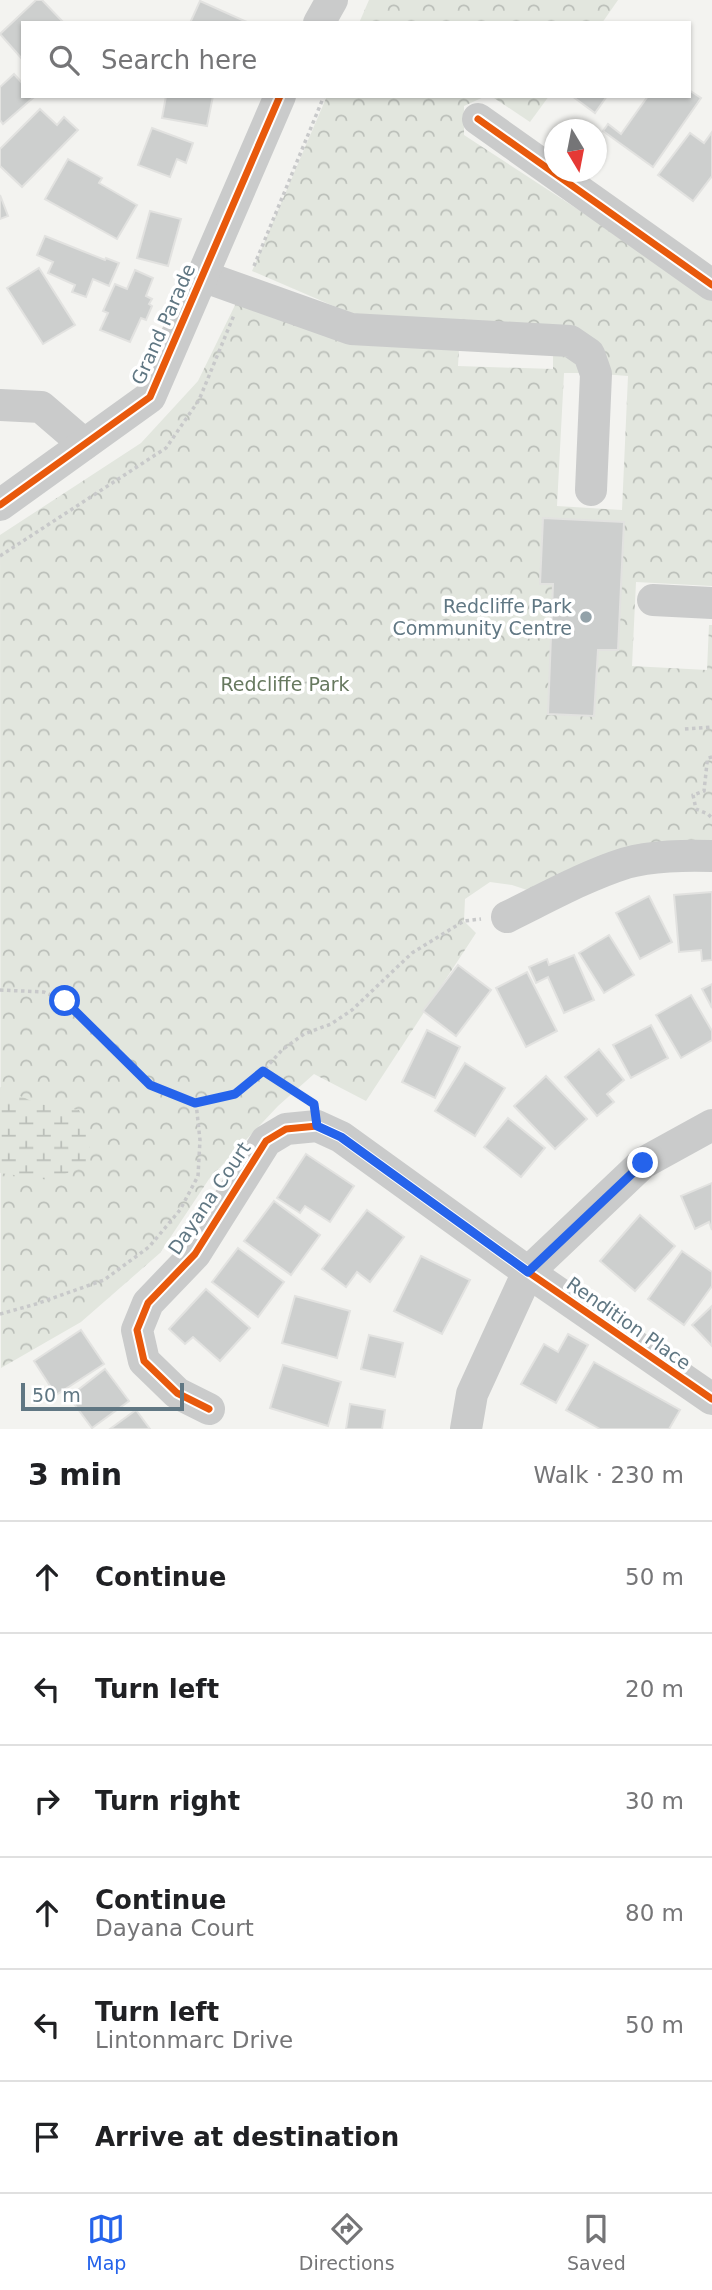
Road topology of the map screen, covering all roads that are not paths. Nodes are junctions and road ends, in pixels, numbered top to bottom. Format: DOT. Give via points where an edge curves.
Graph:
graph roads {
  1 [pos="332,0"];
  2 [pos="320,21"];
  3 [pos="279,98"];
  4 [pos="478,119"];
  5 [pos="202,276"];
  6 [pos="712,285"];
  7 [pos="0,405"];
  8 [pos="84,444"];
  9 [pos="591,490"];
  10 [pos="0,505"];
  11 [pos="653,600"];
  12 [pos="712,603"];
  13 [pos="712,856"];
  14 [pos="507,917"];
  15 [pos="712,1125"];
  16 [pos="528,1272"];
  17 [pos="712,1399"];
  18 [pos="209,1409"];
  19 [pos="466,1429"];
  1 -- 2 [label="street"];
  3 -- 5 [label="street, Grand Parade"];
  4 -- 6 [label="street"];
  5 -- 8 [label="street, Grand Parade" via="150,397"];
  5 -- 9 [label="street" via="351,329 570,341 589,354 596,374"];
  7 -- 8 [label="street" via="41,407"];
  8 -- 10 [label="street, Grand Parade"];
  11 -- 12 [label="street"];
  13 -- 14 [label="street" via="628,863"];
  15 -- 16 [label="street" via="643,1163"];
  16 -- 17 [label="street, Rendition Place"];
  16 -- 18 [label="street, Dayana Court" via="341,1137 317,1126 286,1129 266,1141 195,1254 148,1303 137,1330 144,1361 177,1393"];
  16 -- 19 [label="street" via="472,1394"];
}
